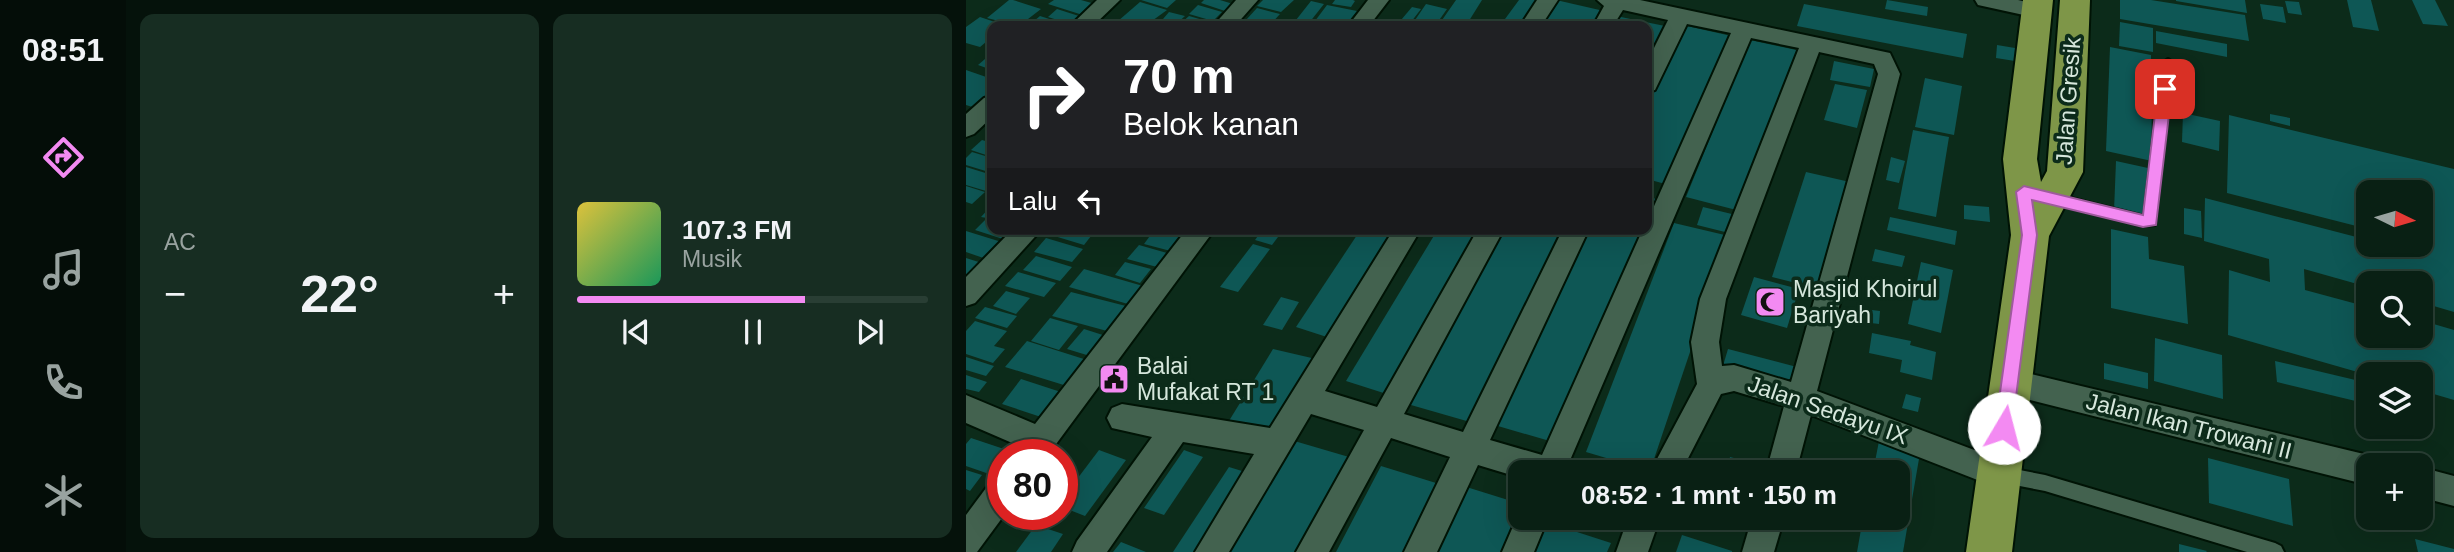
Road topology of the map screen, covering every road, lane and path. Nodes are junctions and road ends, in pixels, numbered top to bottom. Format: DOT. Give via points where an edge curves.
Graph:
graph roads {
  1 [pos="1110,0"];
  2 [pos="1248,0"];
  3 [pos="1378,0"];
  4 [pos="1548,0"];
  5 [pos="1985,0"];
  6 [pos="2075,0"];
  7 [pos="1612,1"];
  8 [pos="2037,5"];
  9 [pos="1681,15"];
  10 [pos="1086,21"];
  11 [pos="1228,21"];
  12 [pos="1362,21"];
  13 [pos="1533,21"];
  14 [pos="1605,21"];
  15 [pos="1744,28"];
  16 [pos="1812,43"];
  17 [pos="2168,63"];
  18 [pos="1652,75"];
  19 [pos="987,109"];
  20 [pos="966,128"];
  21 [pos="2038,195"];
  22 [pos="1023,235"];
  23 [pos="1197,235"];
  24 [pos="1404,235"];
  25 [pos="1488,235"];
  26 [pos="1574,235"];
  27 [pos="966,295"];
  28 [pos="2010,382"];
  29 [pos="1711,385"];
  30 [pos="1801,398"];
  31 [pos="1305,399"];
  32 [pos="966,409"];
  33 [pos="1122,418"];
  34 [pos="1383,424"];
  35 [pos="1176,428"];
  36 [pos="1019,439"];
  37 [pos="1042,439"];
  38 [pos="1278,444"];
  39 [pos="1470,448"];
  40 [pos="1510,460"];
  41 [pos="1555,460"];
  42 [pos="1671,460"];
  43 [pos="1784,460"];
  44 [pos="2356,467"];
  45 [pos="1998,473"];
  46 [pos="2433,485"];
  47 [pos="2454,491"];
  48 [pos="987,513"];
  49 [pos="1527,530"];
  50 [pos="1640,530"];
  51 [pos="1764,530"];
  52 [pos="966,541"];
  53 [pos="1088,552"];
  54 [pos="1211,552"];
  55 [pos="1312,552"];
  56 [pos="1420,552"];
  57 [pos="1518,552"];
  58 [pos="1632,552"];
  59 [pos="1758,552"];
  60 [pos="1989,552"];
  61 [pos="2275,552"];
  1 -- 10 [label="street"];
  2 -- 11 [label="street"];
  3 -- 12 [label="street"];
  4 -- 13 [label="street"];
  5 -- 8 [label="street"];
  6 -- 21 [label="highway, Jalan Gresik" via="2065,172"];
  7 -- 9 [label="street"];
  7 -- 14 [label="street"];
  8 -- 21 [label="highway, Jalan Gresik" via="2020,159"];
  9 -- 15 [label="street"];
  9 -- 18 [label="street"];
  15 -- 16 [label="street"];
  15 -- 41 [label="street"];
  16 -- 29 [label="street" via="1713,299 1705,342"];
  16 -- 30 [label="street" via="1882,58 1889,74"];
  17 -- 21 [label="lane" via="2150,221"];
  19 -- 20 [label="street"];
  21 -- 28 [label="highway, Jalan Gresik"];
  22 -- 27 [label="street"];
  23 -- 37 [label="street"];
  24 -- 31 [label="street"];
  25 -- 34 [label="street"];
  26 -- 39 [label="street"];
  28 -- 44 [label="street, Jalan Ikan Trowani II"];
  28 -- 45 [label="highway, Jalan Gresik"];
  29 -- 30 [label="street, Jalan Sedayu IX" via="1734,378"];
  29 -- 42 [label="street"];
  30 -- 43 [label="street"];
  30 -- 45 [label="street, Jalan Sedayu IX"];
  31 -- 34 [label="street"];
  31 -- 38 [label="street"];
  32 -- 36 [label="street"];
  33 -- 35 [label="street"];
  34 -- 39 [label="street"];
  34 -- 55 [label="street"];
  35 -- 38 [label="street"];
  35 -- 53 [label="street"];
  38 -- 54 [label="street"];
  39 -- 40 [label="street"];
  39 -- 56 [label="street"];
  45 -- 60 [label="highway, Jalan Gresik"];
  45 -- 61 [label="lane"];
  46 -- 47 [label="street"];
  48 -- 52 [label="street"];
  49 -- 57 [label="street"];
  50 -- 58 [label="street"];
  51 -- 59 [label="street"];
}
